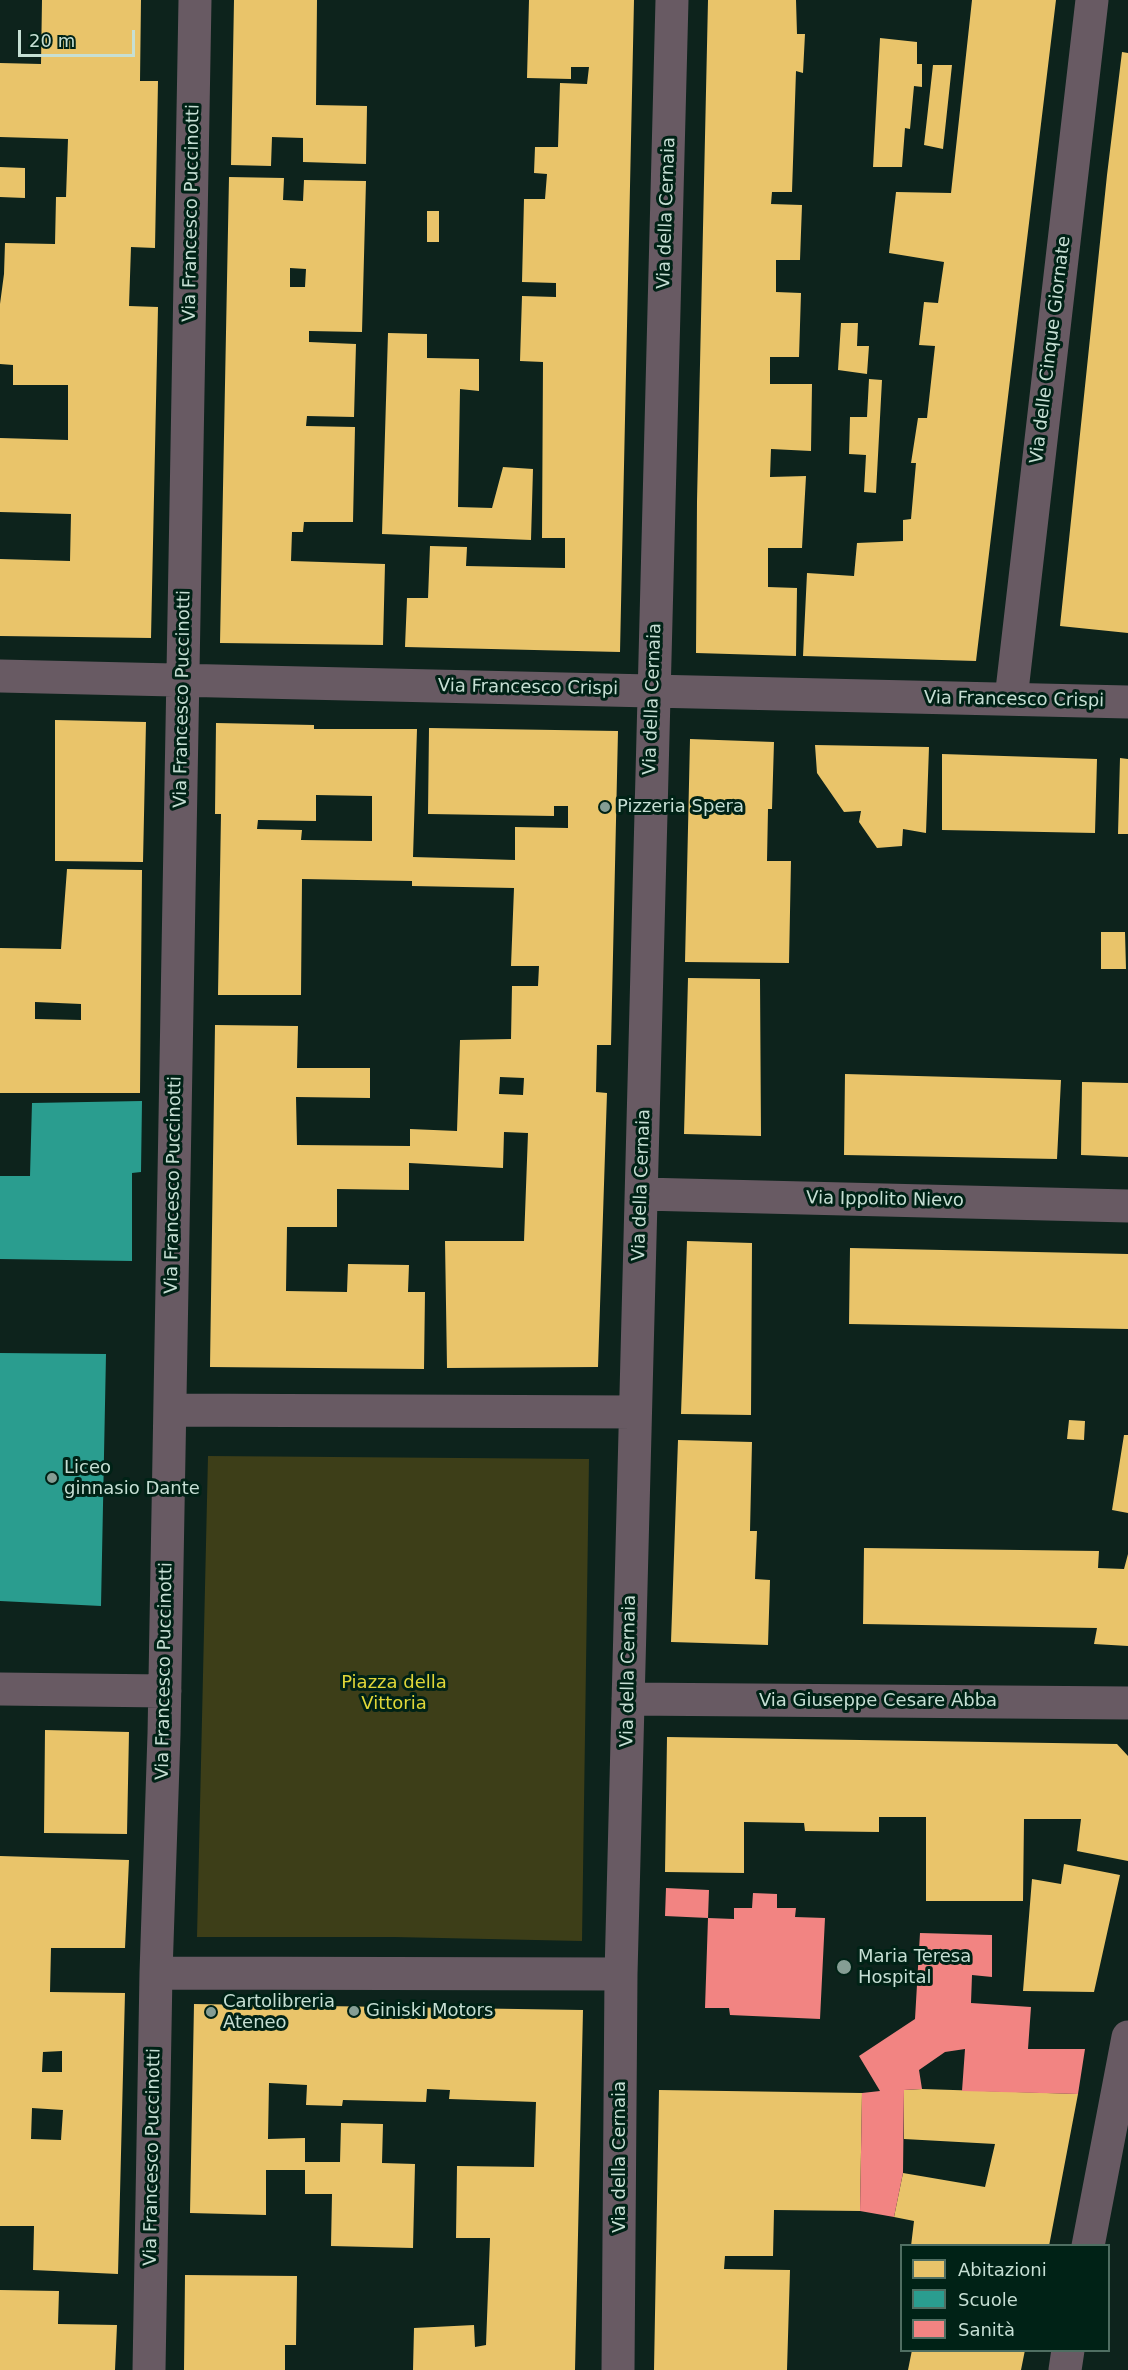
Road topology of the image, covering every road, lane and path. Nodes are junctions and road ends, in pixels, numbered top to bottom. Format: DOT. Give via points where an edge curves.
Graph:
graph roads {
  1 [pos="195,0"];
  2 [pos="672,0"];
  3 [pos="1092,0"];
  4 [pos="0,676"];
  5 [pos="184,680"];
  6 [pos="653,691"];
  7 [pos="1011,699"];
  8 [pos="1128,702"];
  9 [pos="642,1194"];
  10 [pos="1128,1206"];
  11 [pos="170,1410"];
  12 [pos="635,1412"];
  13 [pos="0,1689"];
  14 [pos="165,1691"];
  15 [pos="628,1699"];
  16 [pos="1128,1703"];
  17 [pos="156,1973"];
  18 [pos="621,1974"];
  19 [pos="1128,2037"];
  20 [pos="1088,2244"];
  21 [pos="1068,2352"];
  22 [pos="149,2370"];
  23 [pos="618,2370"];
  24 [pos="1065,2370"];
  1 -- 5 [label="street, Via Francesco Puccinotti"];
  2 -- 6 [label="street, Via della Cernaia"];
  3 -- 7 [label="street, Via delle Cinque Giornate"];
  4 -- 5 [label="street, Via Francesco Crispi"];
  5 -- 6 [label="street, Via Francesco Crispi"];
  5 -- 11 [label="street, Via Francesco Puccinotti"];
  6 -- 7 [label="street, Via Francesco Crispi"];
  6 -- 9 [label="street, Via della Cernaia"];
  7 -- 8 [label="street, Via Francesco Crispi"];
  9 -- 10 [label="street, Via Ippolito Nievo"];
  9 -- 12 [label="street, Via della Cernaia"];
  11 -- 12 [label="street"];
  11 -- 14 [label="street, Via Francesco Puccinotti"];
  12 -- 15 [label="street, Via della Cernaia"];
  13 -- 14 [label="street"];
  14 -- 17 [label="street, Via Francesco Puccinotti"];
  15 -- 16 [label="street, Via Giuseppe Cesare Abba"];
  15 -- 18 [label="street, Via della Cernaia"];
  17 -- 18 [label="street"];
  17 -- 22 [label="street, Via Francesco Puccinotti"];
  18 -- 23 [label="street, Via della Cernaia"];
  19 -- 20 [label="street"];
  21 -- 24 [label="street"];
}
